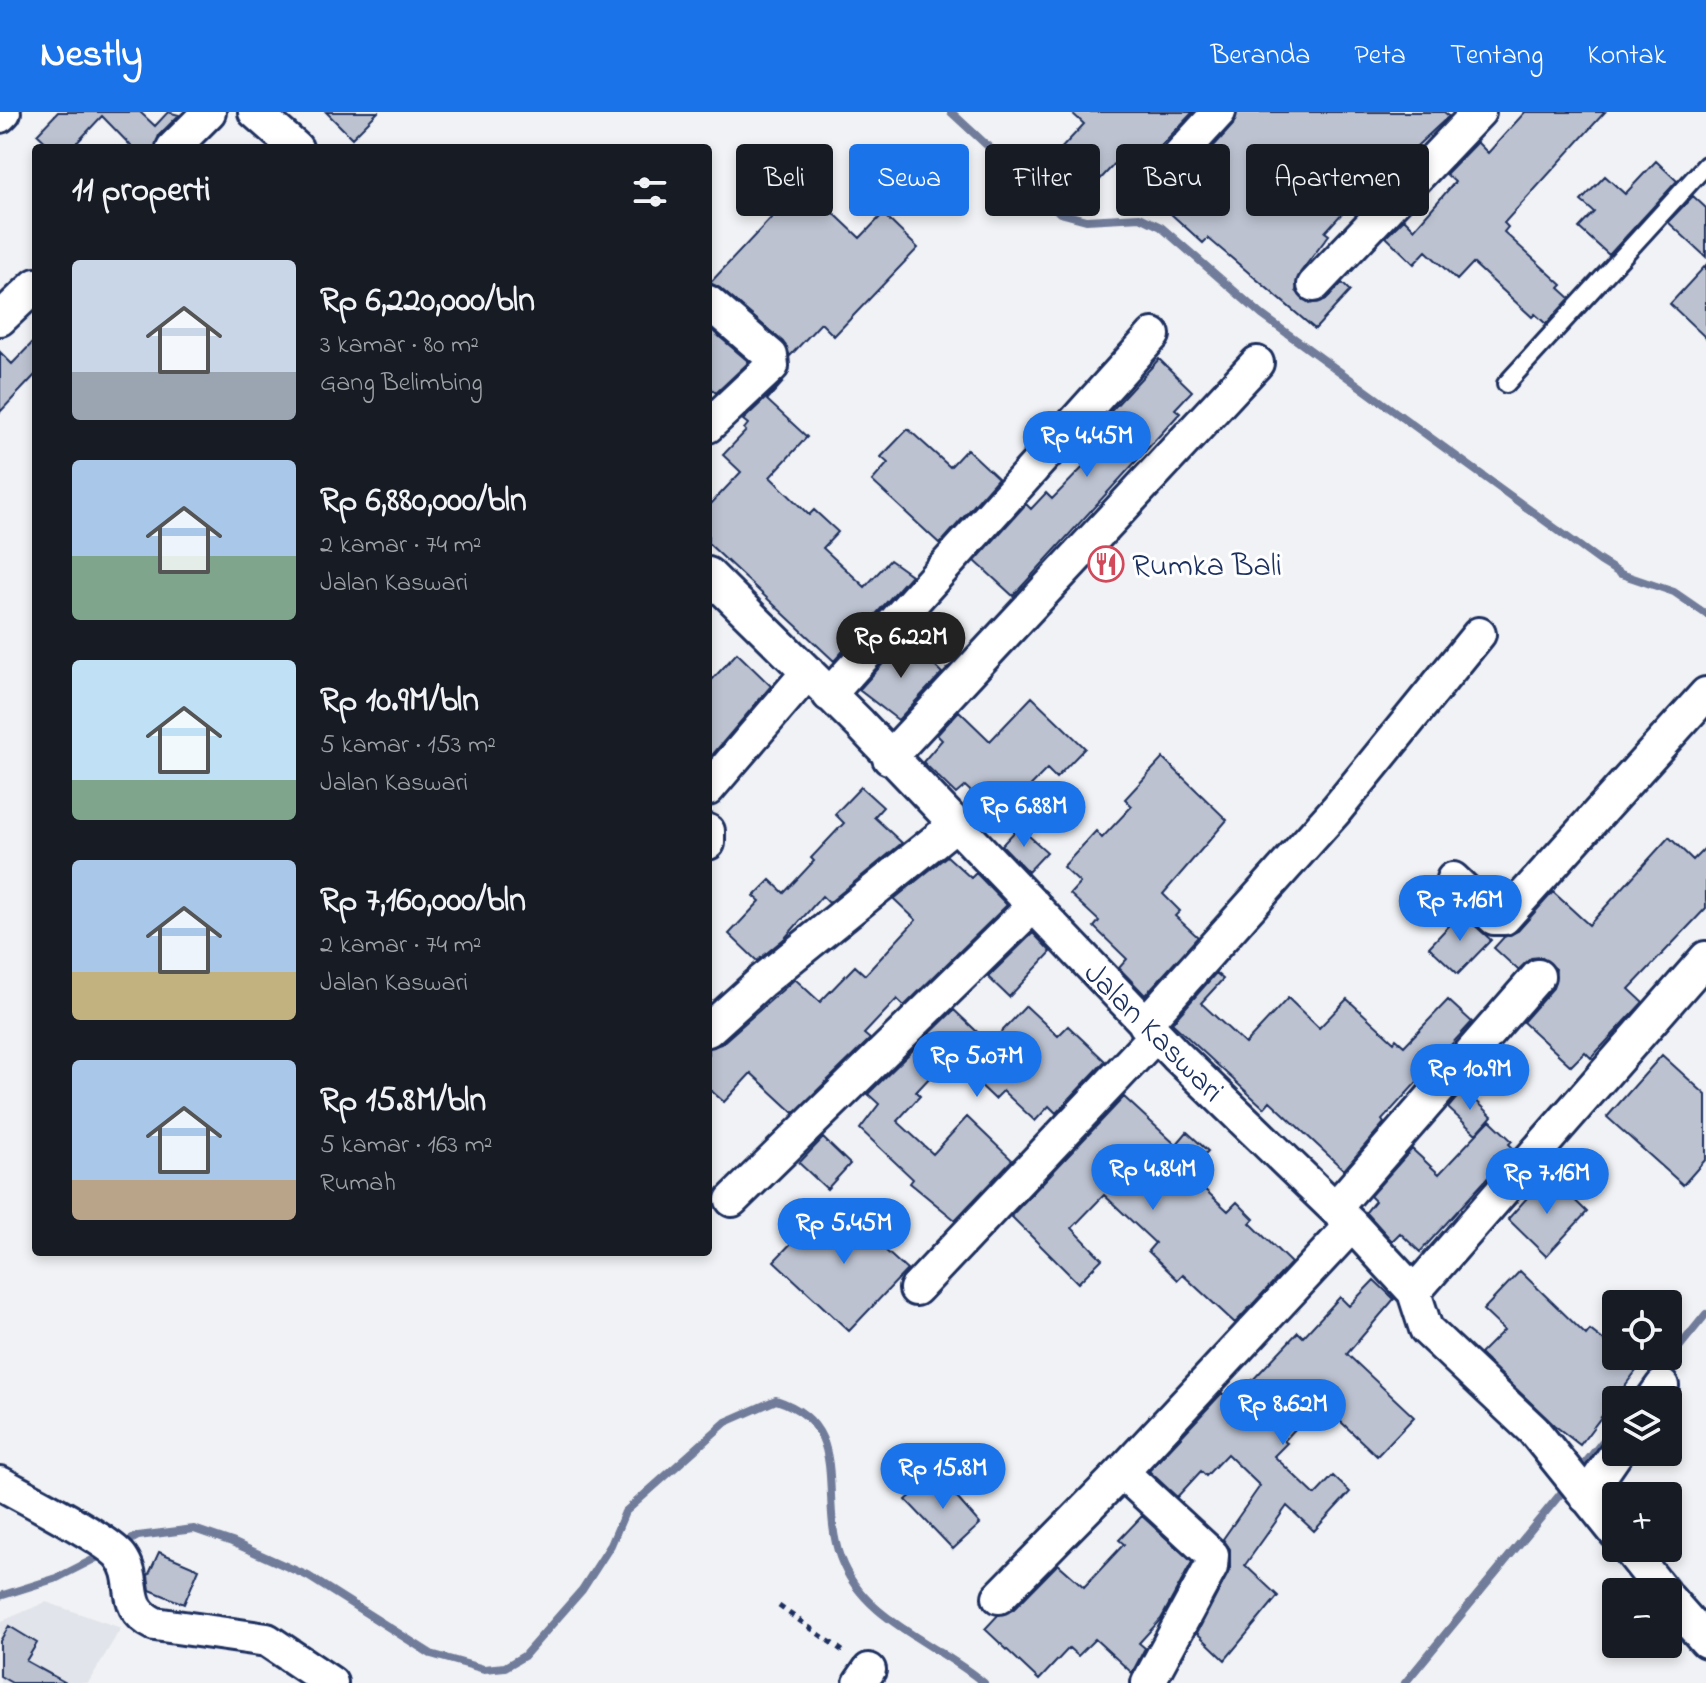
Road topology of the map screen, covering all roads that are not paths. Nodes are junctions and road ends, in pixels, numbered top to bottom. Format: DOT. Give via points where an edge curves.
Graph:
graph roads {
  1 [pos="209,112"];
  2 [pos="255,112"];
  3 [pos="1219,112"];
  4 [pos="1479,112"];
  5 [pos="177,144"];
  6 [pos="291,144"];
  7 [pos="1190,144"];
  8 [pos="1706,165"];
  9 [pos="1314,285"];
  10 [pos="32,289"];
  11 [pos="712,305"];
  12 [pos="0,319"];
  13 [pos="1153,335"];
  14 [pos="1257,363"];
  15 [pos="1506,384"];
  16 [pos="712,422"];
  17 [pos="712,578"];
  18 [pos="1479,634"];
  19 [pos="819,683"];
  20 [pos="1706,694"];
  21 [pos="889,758"];
  22 [pos="712,785"];
  23 [pos="956,824"];
  24 [pos="1453,879"];
  25 [pos="1034,905"];
  26 [pos="1706,958"];
  27 [pos="1538,976"];
  28 [pos="712,1026"];
  29 [pos="1151,1029"];
  30 [pos="732,1200"];
  31 [pos="1344,1216"];
  32 [pos="916,1289"];
  33 [pos="1414,1292"];
  34 [pos="1607,1466"];
  35 [pos="1122,1472"];
  36 [pos="0,1483"];
  37 [pos="1586,1497"];
  38 [pos="1602,1516"];
  39 [pos="1639,1562"];
  40 [pos="1652,1578"];
  41 [pos="999,1597"];
  42 [pos="1682,1614"];
  43 [pos="1706,1641"];
  44 [pos="331,1683"];
  45 [pos="1148,1683"];
  1 -- 5 [label="street"];
  2 -- 6 [label="street"];
  3 -- 7 [label="street"];
  4 -- 9 [label="street"];
  8 -- 15 [label="lane"];
  10 -- 12 [label="street"];
  11 -- 16 [label="street" via="771,356 772,366"];
  13 -- 19 [label="street"];
  14 -- 21 [label="street"];
  17 -- 19 [label="street, Jalan Kaswari"];
  18 -- 29 [label="street"];
  19 -- 21 [label="street, Jalan Kaswari"];
  19 -- 22 [label="street"];
  20 -- 24 [label="street" via="1504,918 1494,918"];
  21 -- 23 [label="street, Jalan Kaswari"];
  23 -- 25 [label="street, Jalan Kaswari"];
  23 -- 28 [label="street"];
  25 -- 29 [label="street, Jalan Kaswari"];
  25 -- 30 [label="street"];
  26 -- 33 [label="street"];
  27 -- 31 [label="street"];
  29 -- 31 [label="street, Jalan Kaswari"];
  29 -- 32 [label="street"];
  31 -- 33 [label="street, Jalan Kaswari"];
  31 -- 35 [label="street"];
  33 -- 37 [label="street, Jalan Kaswari" via="1426,1329 1534,1431"];
  34 -- 37 [label="street"];
  35 -- 41 [label="street"];
  35 -- 45 [label="street" via="1212,1555 1211,1567"];
  36 -- 44 [label="street" via="114,1549 126,1568 132,1602 144,1618 267,1640"];
  37 -- 38 [label="street, Jalan Kaswari"];
  39 -- 40 [label="street"];
  42 -- 43 [label="street"];
}
